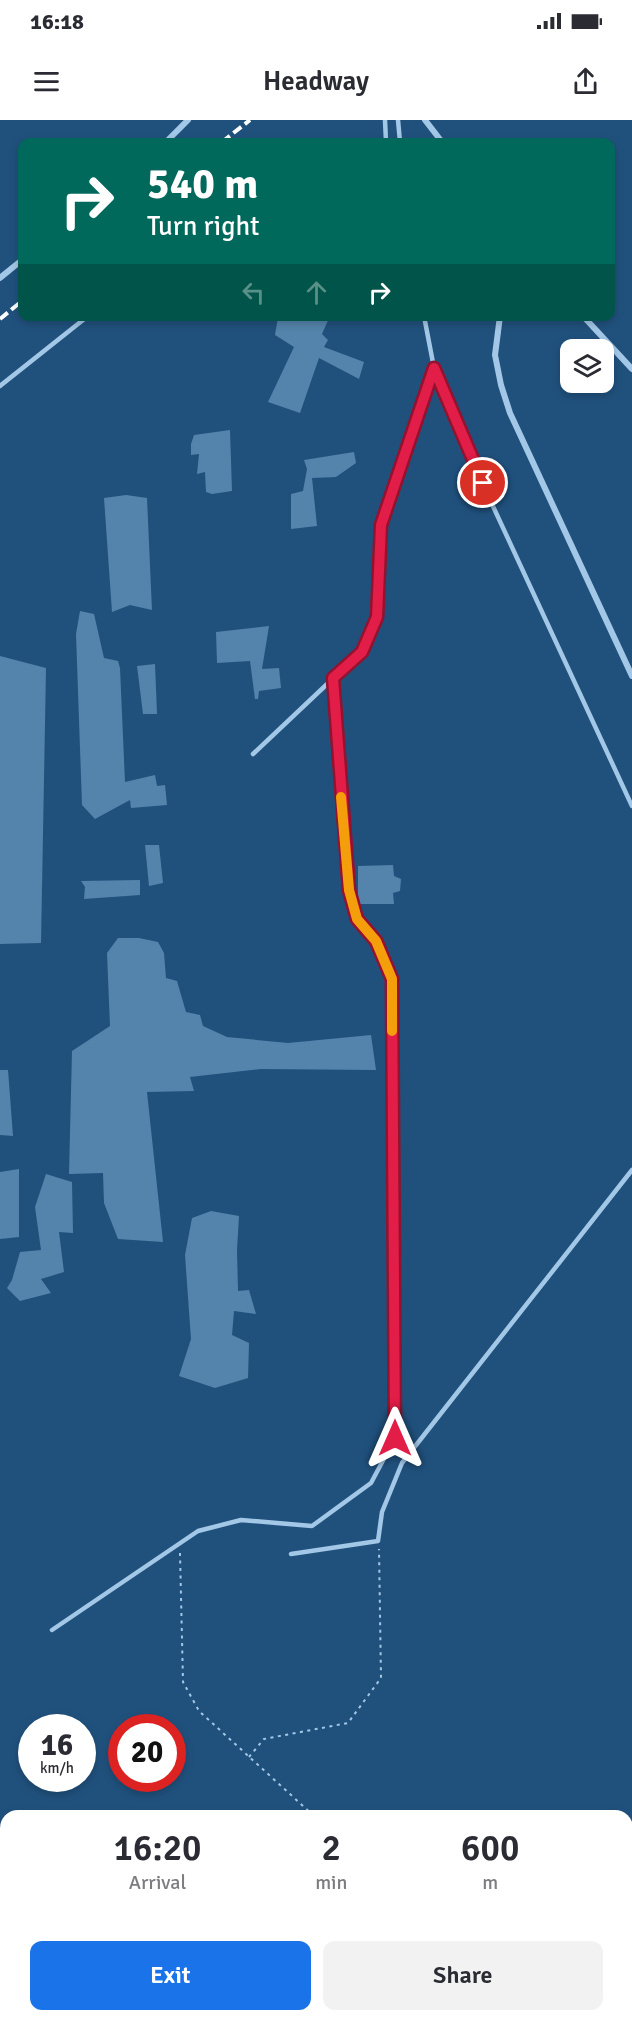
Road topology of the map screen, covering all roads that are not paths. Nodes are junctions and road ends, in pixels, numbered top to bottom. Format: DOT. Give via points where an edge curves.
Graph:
graph roads {
  1 [pos="178,120"];
  2 [pos="188,120"];
  3 [pos="385,120"];
  4 [pos="398,120"];
  5 [pos="425,120"];
  6 [pos="180,129"];
  7 [pos="170,138"];
  8 [pos="386,138"];
  9 [pos="400,138"];
  10 [pos="439,138"];
  11 [pos="18,263"];
  12 [pos="0,278"];
  13 [pos="82,321"];
  14 [pos="425,321"];
  15 [pos="499,321"];
  16 [pos="587,321"];
  17 [pos="434,368"];
  18 [pos="632,369"];
  19 [pos="0,386"];
  20 [pos="632,676"];
  21 [pos="333,678"];
  22 [pos="253,754"];
  23 [pos="632,806"];
  24 [pos="632,1170"];
  25 [pos="291,1554"];
  26 [pos="52,1630"];
  1 -- 6 [label="lane"];
  2 -- 6 [label="street"];
  3 -- 8 [label="lane"];
  4 -- 9 [label="lane"];
  5 -- 10 [label="street"];
  6 -- 7 [label="street"];
  11 -- 12 [label="street"];
  13 -- 19 [label="lane"];
  14 -- 17 [label="lane"];
  15 -- 20 [label="street" via="495,355 510,413"];
  16 -- 18 [label="street"];
  17 -- 21 [label="lane" via="381,525 377,617 362,652"];
  17 -- 23 [label="lane" via="491,502"];
  21 -- 22 [label="lane"];
  21 -- 26 [label="lane" via="349,890 357,919 376,941 392,979 395,1438 371,1483 312,1526 241,1520 198,1531"];
  24 -- 25 [label="lane" via="402,1463 382,1512 378,1541"];
}
